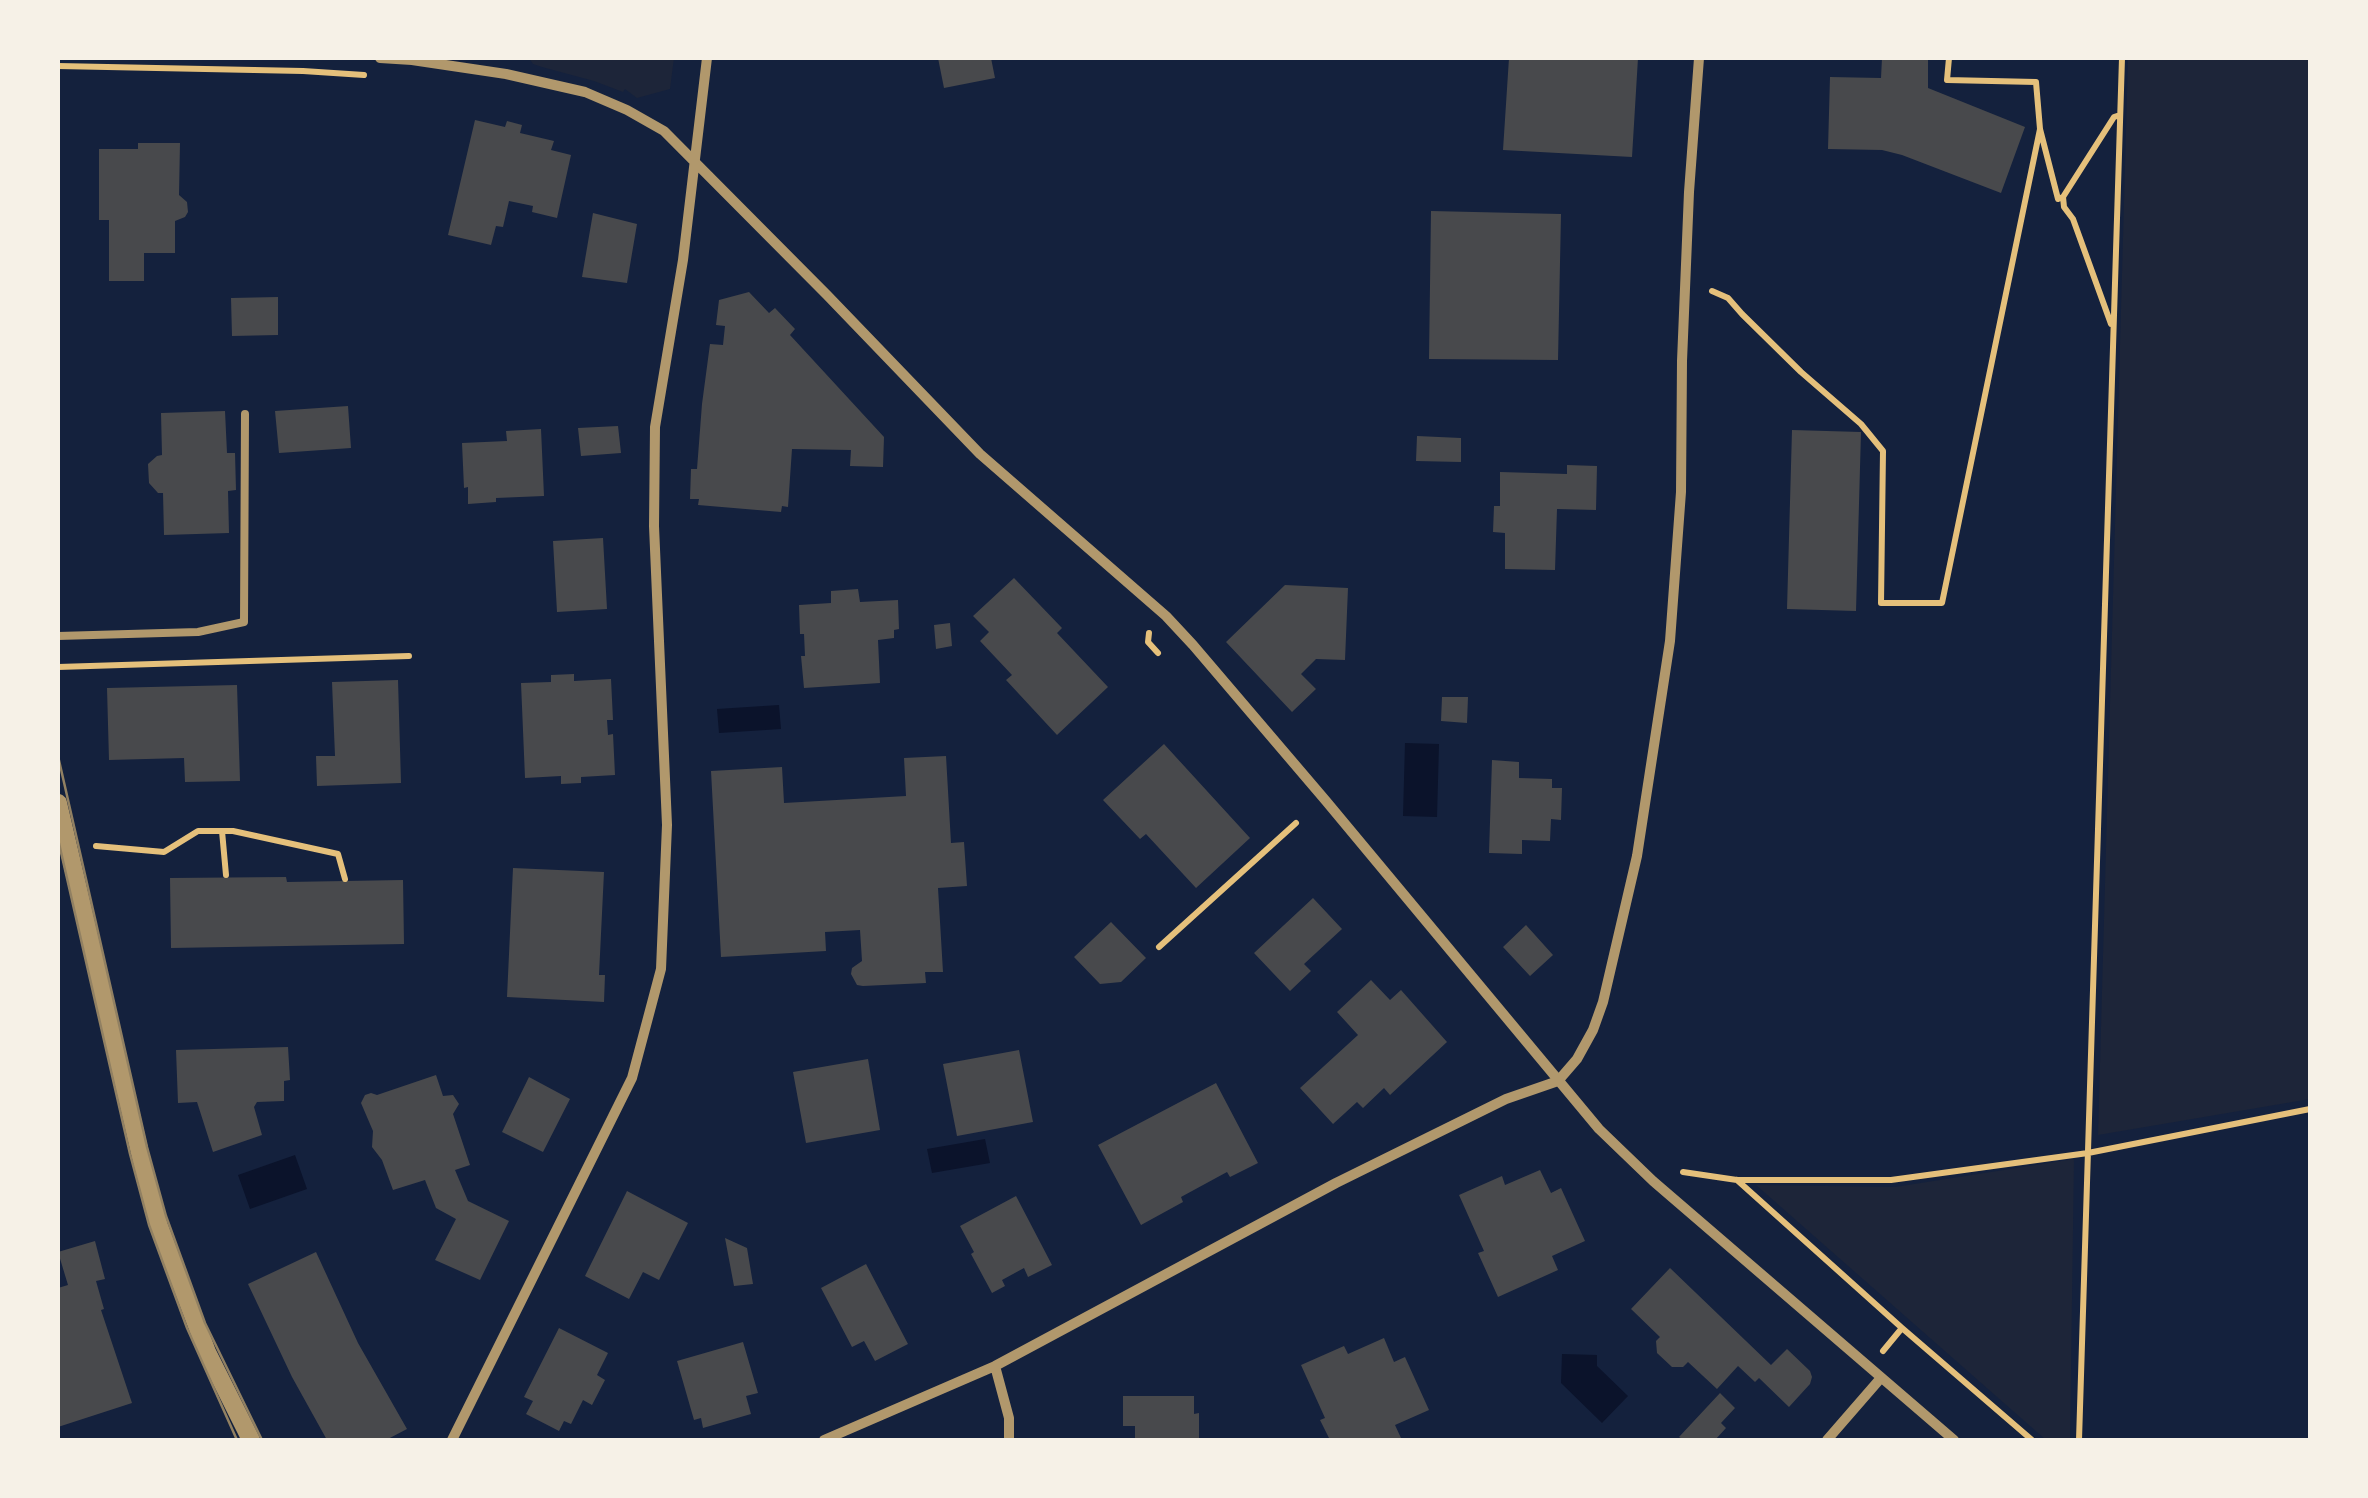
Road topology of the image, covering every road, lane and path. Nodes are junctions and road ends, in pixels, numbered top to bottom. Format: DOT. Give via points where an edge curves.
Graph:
graph roads {
  1 [pos="380,58"];
  2 [pos="707,58"];
  3 [pos="1699,58"];
  4 [pos="1948,58"];
  5 [pos="2122,58"];
  6 [pos="58,66"];
  7 [pos="378,76"];
  8 [pos="2120,115"];
  9 [pos="2040,129"];
  10 [pos="695,160"];
  11 [pos="2063,198"];
  12 [pos="1712,291"];
  13 [pos="2113,330"];
  14 [pos="245,414"];
  15 [pos="58,636"];
  16 [pos="408,656"];
  17 [pos="58,667"];
  18 [pos="58,803"];
  19 [pos="1296,823"];
  20 [pos="222,831"];
  21 [pos="94,846"];
  22 [pos="226,874"];
  23 [pos="345,880"];
  24 [pos="1160,947"];
  25 [pos="1558,1081"];
  26 [pos="2310,1109"];
  27 [pos="2088,1152"];
  28 [pos="1683,1172"];
  29 [pos="1736,1180"];
  30 [pos="1902,1328"];
  31 [pos="1885,1348"];
  32 [pos="996,1366"];
  33 [pos="1880,1379"];
  34 [pos="251,1440"];
  35 [pos="452,1440"];
  36 [pos="824,1440"];
  37 [pos="1009,1440"];
  38 [pos="1826,1440"];
  39 [pos="1954,1440"];
  40 [pos="2032,1440"];
  41 [pos="2080,1440"];
  1 -- 10 [label="street" via="584,92 642,118"];
  2 -- 10 [label="street"];
  3 -- 25 [label="street" via="1670,642 1613,964 1593,1030"];
  4 -- 9 [label="path" via="1948,80 2036,82"];
  5 -- 8 [label="path"];
  6 -- 7 [label="path"];
  8 -- 11 [label="path"];
  8 -- 13 [label="path"];
  9 -- 11 [label="path" via="2058,199"];
  9 -- 12 [label="path" via="1942,603 1881,604 1883,451 1728,298"];
  10 -- 25 [label="street" via="980,454 1166,616"];
  10 -- 35 [label="street" via="655,427 667,825 661,969 632,1078"];
  11 -- 13 [label="path"];
  13 -- 27 [label="path"];
  14 -- 15 [label="lane" via="244,622 198,632"];
  16 -- 17 [label="path"];
  18 -- 34 [label="street" via="160,1226 207,1352"];
  19 -- 24 [label="path"];
  20 -- 21 [label="path" via="198,831 164,852"];
  20 -- 22 [label="path"];
  20 -- 23 [label="path" via="338,854"];
  25 -- 32 [label="street" via="1506,1099 1350,1176"];
  25 -- 33 [label="street" via="1653,1181"];
  26 -- 27 [label="path"];
  27 -- 29 [label="path" via="1890,1180"];
  27 -- 41 [label="path"];
  28 -- 29 [label="path"];
  29 -- 30 [label="path"];
  30 -- 31 [label="path"];
  30 -- 40 [label="path"];
  32 -- 36 [label="street"];
  32 -- 37 [label="street"];
  33 -- 38 [label="street"];
  33 -- 39 [label="street"];
}
